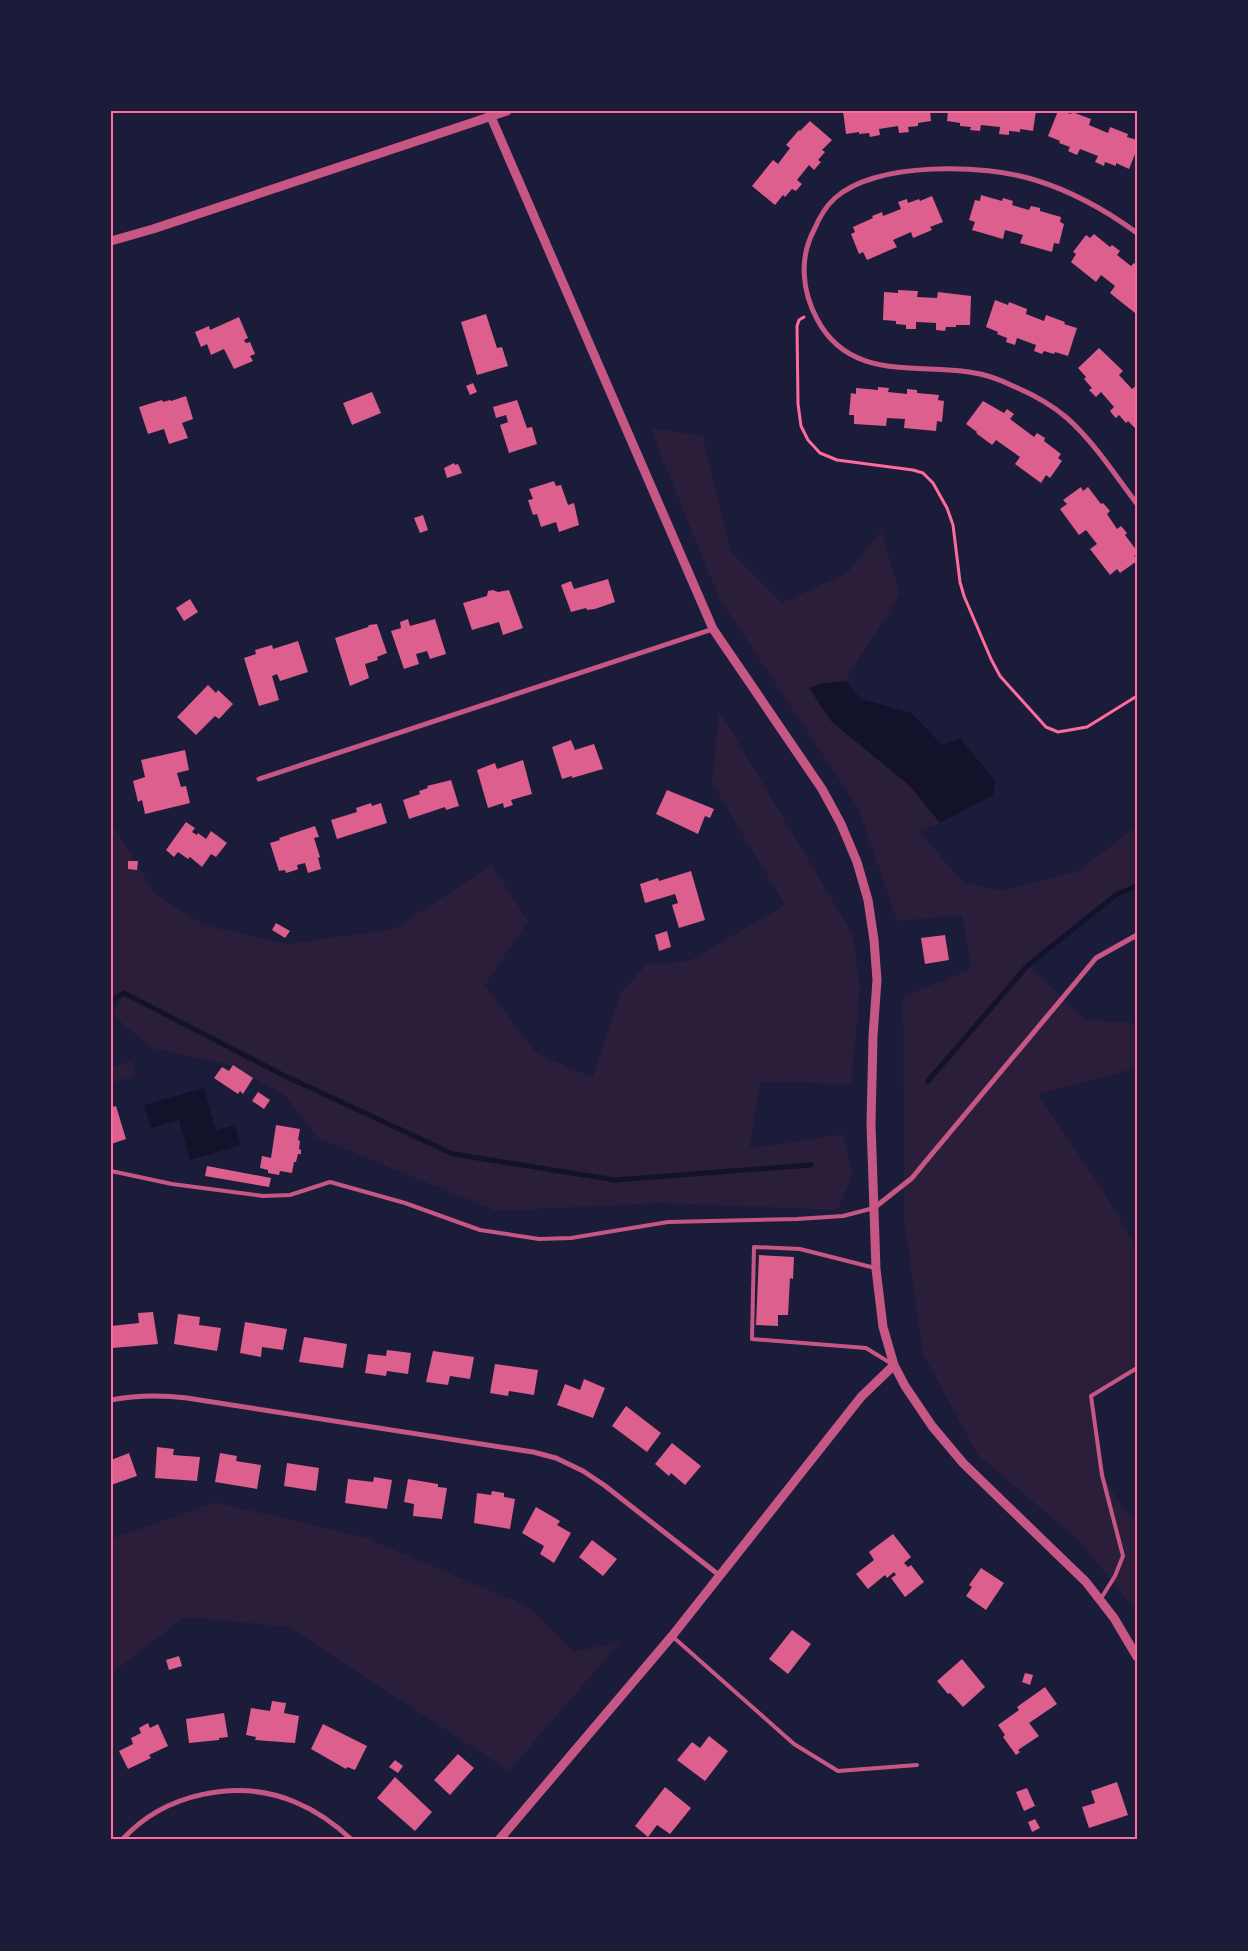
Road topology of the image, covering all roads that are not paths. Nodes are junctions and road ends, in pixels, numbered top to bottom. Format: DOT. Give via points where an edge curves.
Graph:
graph roads {
  1 [pos="507,111"];
  2 [pos="491,114"];
  3 [pos="1137,232"];
  4 [pos="111,241"];
  5 [pos="1137,504"];
  6 [pos="712,629"];
  7 [pos="259,779"];
  8 [pos="1137,935"];
  9 [pos="111,1171"];
  10 [pos="874,1208"];
  11 [pos="876,1269"];
  12 [pos="894,1365"];
  13 [pos="1137,1368"];
  14 [pos="111,1400"];
  15 [pos="719,1575"];
  16 [pos="1100,1600"];
  17 [pos="672,1636"];
  18 [pos="1137,1657"];
  19 [pos="917,1765"];
  20 [pos="122,1840"];
  21 [pos="352,1840"];
  22 [pos="499,1840"];
  1 -- 2 [label="street"];
  2 -- 4 [label="street"];
  2 -- 6 [label="street"];
  3 -- 5 [label="street" via="1064,191 1034,180 1004,173 924,169 869,179 847,189 822,214 810,236 804,259 804,279 813,311 829,337 844,350 877,364 912,370 968,372 1014,386 1068,419"];
  6 -- 7 [label="street"];
  6 -- 10 [label="street" via="822,789 842,824 866,893 877,980 871,1124"];
  8 -- 10 [label="street" via="1096,958 912,1178"];
  9 -- 10 [label="lane" via="172,1184 263,1196 290,1195 330,1182 405,1203 480,1230 539,1239 571,1238 668,1222 843,1216"];
  10 -- 11 [label="street"];
  11 -- 12 [label="street" via="883,1326"];
  11 -- 12 [label="lane" via="800,1249 754,1247 752,1339 866,1348"];
  12 -- 15 [label="street" via="861,1397"];
  12 -- 16 [label="street" via="918,1406 963,1463 1086,1582"];
  13 -- 16 [label="lane" via="1091,1396 1102,1475 1123,1556"];
  14 -- 15 [label="street" via="159,1395 187,1398 556,1458 604,1485"];
  15 -- 17 [label="street"];
  16 -- 18 [label="street"];
  17 -- 19 [label="lane" via="794,1744 838,1771"];
  17 -- 22 [label="street"];
  20 -- 21 [label="street" via="147,1818 168,1806 216,1792 242,1791 294,1801 315,1812"];
}
